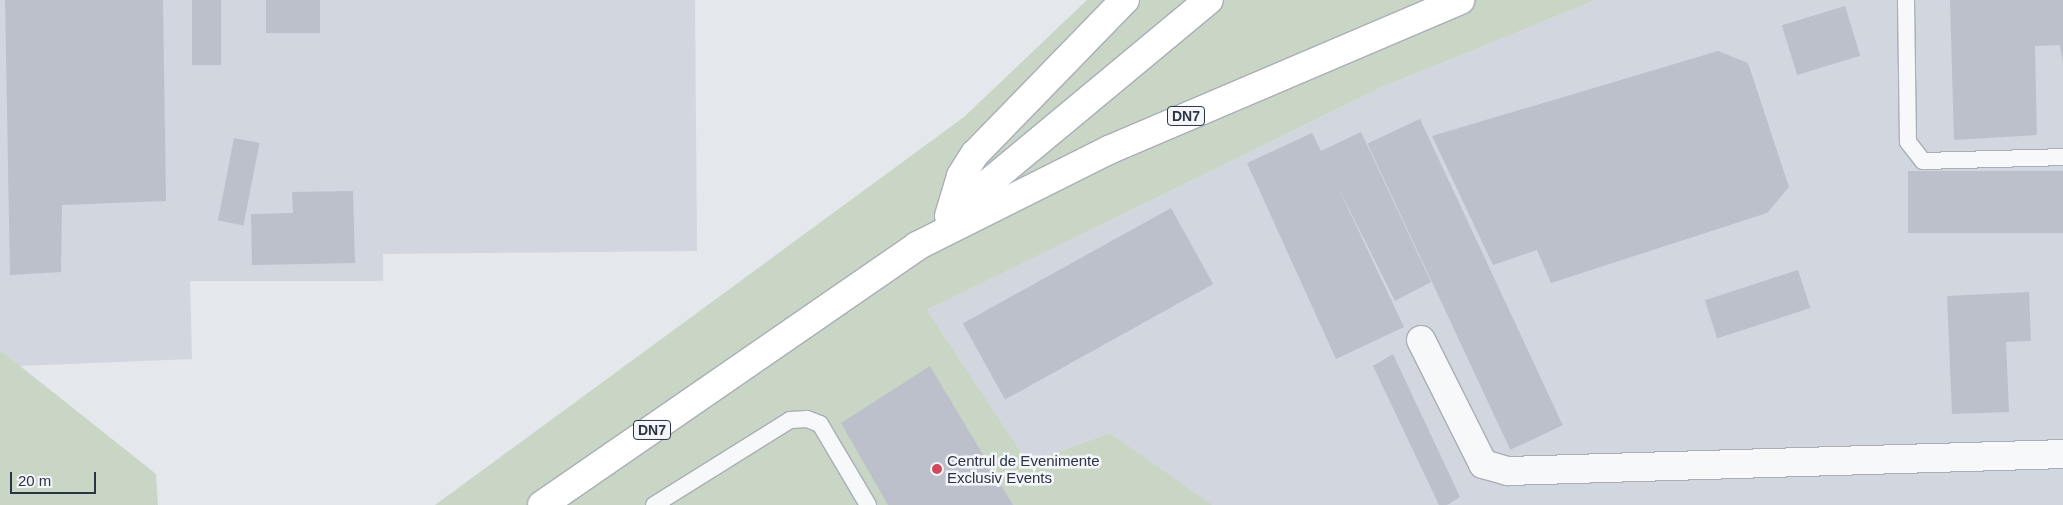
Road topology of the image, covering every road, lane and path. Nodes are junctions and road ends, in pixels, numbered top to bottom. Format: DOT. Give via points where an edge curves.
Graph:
graph roads {
  1 [pos="1125,0"];
  2 [pos="1209,0"];
  3 [pos="1460,0"];
  4 [pos="1906,0"];
  5 [pos="2063,157"];
  6 [pos="949,216"];
  7 [pos="918,246"];
  8 [pos="1421,340"];
  9 [pos="2063,454"];
  10 [pos="542,505"];
  11 [pos="654,505"];
  12 [pos="868,505"];
  1 -- 6 [label="highway" via="975,154 961,176"];
  2 -- 6 [label="highway, DN7"];
  3 -- 7 [label="highway, DN7" via="1109,150"];
  4 -- 5 [label="lane" via="1908,142 1923,161"];
  6 -- 7 [label="highway, DN7"];
  7 -- 10 [label="highway, DN7"];
  8 -- 9 [label="street" via="1483,464 1508,471"];
  11 -- 12 [label="lane" via="790,420 807,419 820,424"];
}
